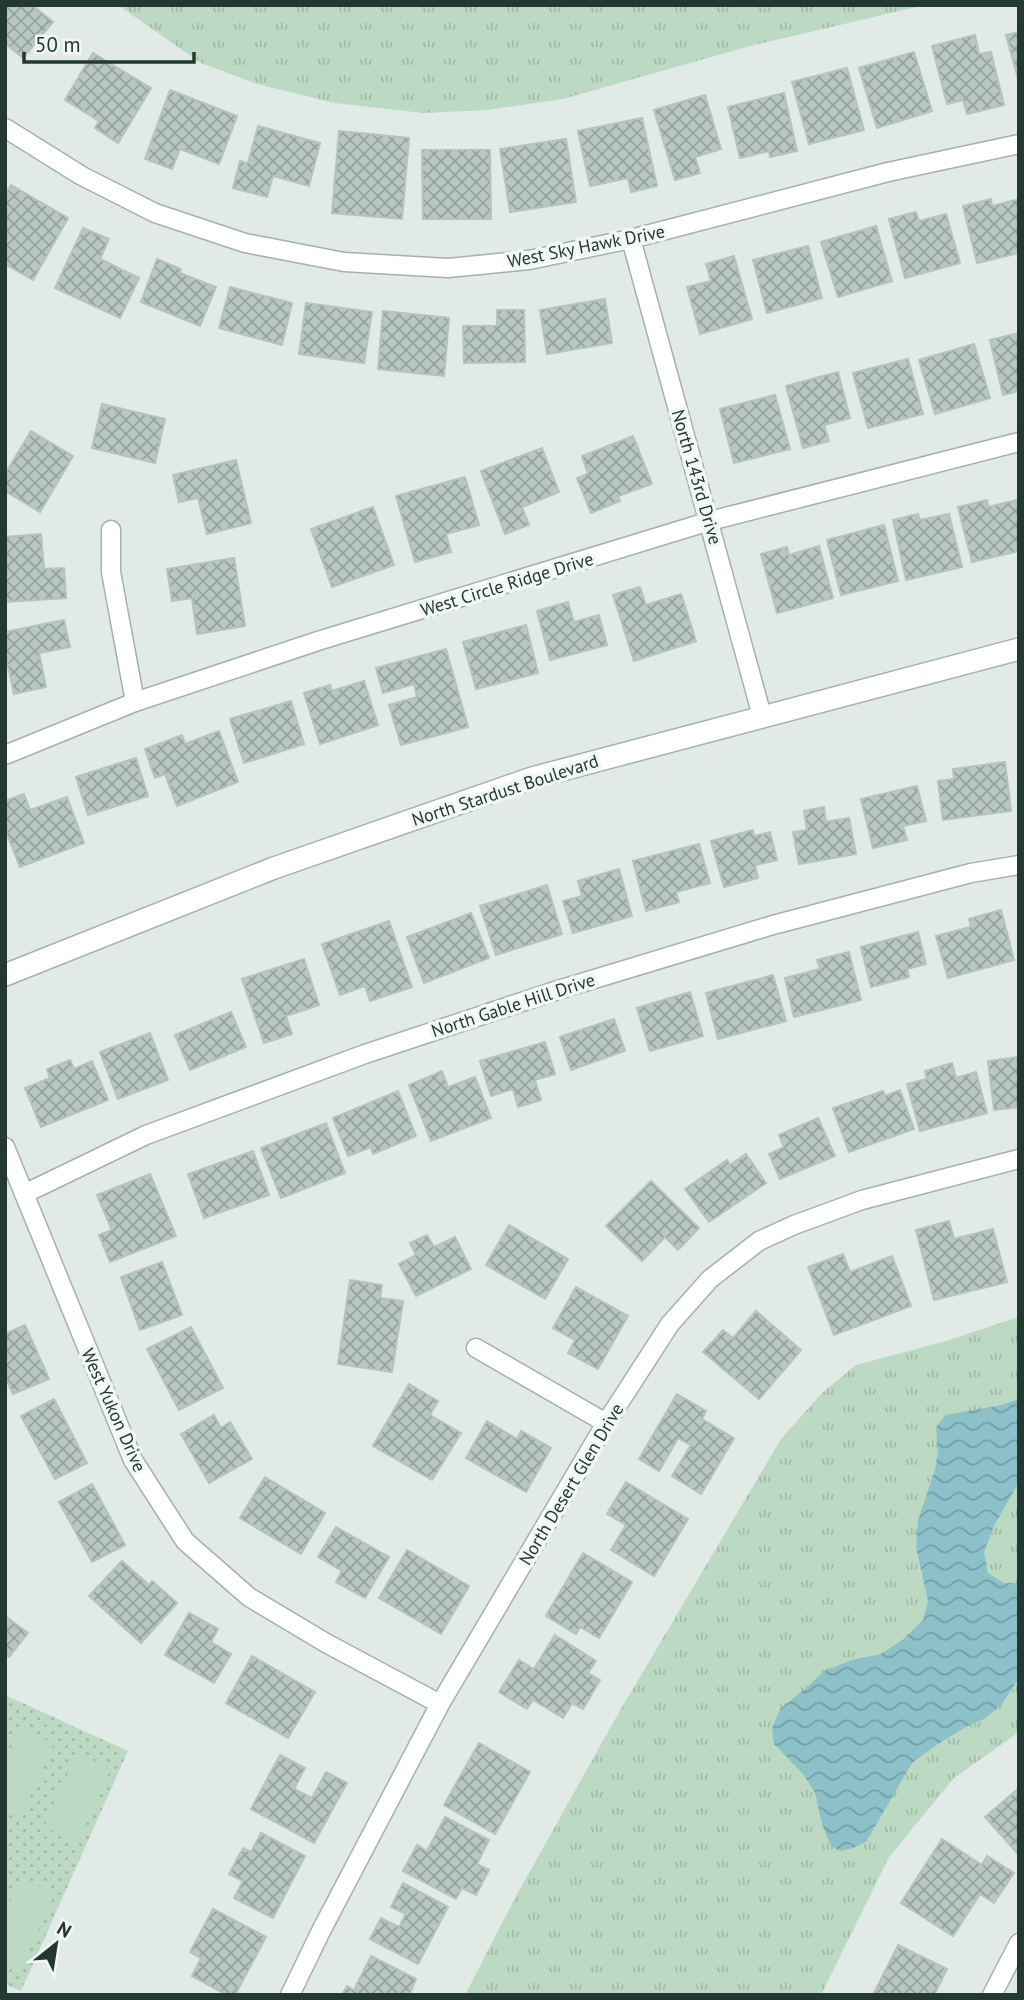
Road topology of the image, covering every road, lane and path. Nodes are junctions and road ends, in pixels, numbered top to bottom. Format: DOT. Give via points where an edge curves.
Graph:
graph roads {
  1 [pos="5,128"];
  2 [pos="1019,144"];
  3 [pos="631,239"];
  4 [pos="1019,442"];
  5 [pos="710,522"];
  6 [pos="111,530"];
  7 [pos="1019,649"];
  8 [pos="135,702"];
  9 [pos="762,716"];
  10 [pos="5,755"];
  11 [pos="1019,865"];
  12 [pos="5,975"];
  13 [pos="5,1147"];
  14 [pos="1019,1158"];
  15 [pos="24,1194"];
  16 [pos="476,1348"];
  17 [pos="606,1423"];
  18 [pos="439,1704"];
  19 [pos="1019,1943"];
  20 [pos="290,1995"];
  21 [pos="992,1995"];
  1 -- 3 [label="street, West Sky Hawk Drive" via="82,176 155,213 245,243 344,262 448,268 529,260"];
  2 -- 3 [label="street, West Sky Hawk Drive" via="888,172"];
  3 -- 5 [label="street, North 143rd Drive"];
  4 -- 5 [label="street, West Circle Ridge Drive"];
  5 -- 8 [label="street, West Circle Ridge Drive" via="321,640"];
  5 -- 9 [label="street, North 143rd Drive"];
  6 -- 8 [label="street" via="111,572"];
  7 -- 9 [label="street, North Stardust Boulevard"];
  8 -- 10 [label="street, West Circle Ridge Drive"];
  9 -- 12 [label="street, North Stardust Boulevard" via="532,778 274,868"];
  11 -- 15 [label="street, North Gable Hill Drive" via="971,873 773,925 558,990 365,1054 146,1135"];
  13 -- 15 [label="street, West Yukon Drive"];
  14 -- 17 [label="street, North Desert Glen Drive" via="862,1200 759,1241 710,1279 670,1324"];
  15 -- 18 [label="street, West Yukon Drive" via="133,1460 185,1541 249,1597"];
  16 -- 17 [label="street"];
  17 -- 18 [label="street, North Desert Glen Drive"];
  18 -- 20 [label="street, North Desert Glen Drive"];
  19 -- 21 [label="street"];
}
